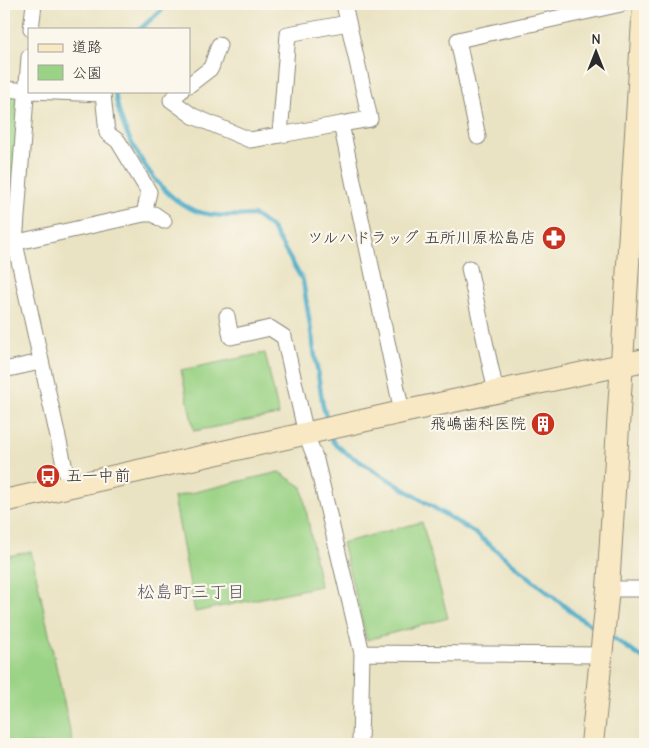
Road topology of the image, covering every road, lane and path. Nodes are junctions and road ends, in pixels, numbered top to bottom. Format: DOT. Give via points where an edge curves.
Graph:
graph roads {
  1 [pos="34,4"];
  2 [pos="344,4"];
  3 [pos="622,4"];
  4 [pos="644,4"];
  5 [pos="348,24"];
  6 [pos="31,28"];
  7 [pos="643,44"];
  8 [pos="219,45"];
  9 [pos="190,84"];
  10 [pos="4,89"];
  11 [pos="28,91"];
  12 [pos="29,92"];
  13 [pos="54,92"];
  14 [pos="180,92"];
  15 [pos="341,124"];
  16 [pos="280,135"];
  17 [pos="478,137"];
  18 [pos="144,214"];
  19 [pos="164,221"];
  20 [pos="9,244"];
  21 [pos="469,268"];
  22 [pos="227,316"];
  23 [pos="645,360"];
  24 [pos="40,362"];
  25 [pos="622,366"];
  26 [pos="4,370"];
  27 [pos="496,392"];
  28 [pos="402,412"];
  29 [pos="310,433"];
  30 [pos="68,487"];
  31 [pos="4,501"];
  32 [pos="608,589"];
  33 [pos="645,589"];
  34 [pos="602,650"];
  35 [pos="362,653"];
  36 [pos="360,744"];
  37 [pos="592,744"];
  1 -- 6 [label="street"];
  2 -- 5 [label="street"];
  3 -- 17 [label="street" via="458,40"];
  4 -- 7 [label="street"];
  5 -- 15 [label="street" via="370,119"];
  5 -- 16 [label="street" via="288,34"];
  7 -- 25 [label="street"];
  8 -- 9 [label="street" via="211,68"];
  10 -- 11 [label="street"];
  12 -- 20 [label="street"];
  13 -- 18 [label="street" via="103,94 107,133 118,141 148,192"];
  14 -- 16 [label="street" via="171,100 193,116 250,140"];
  15 -- 16 [label="street"];
  15 -- 28 [label="street"];
  18 -- 19 [label="street" via="154,214"];
  18 -- 20 [label="street"];
  20 -- 24 [label="street"];
  21 -- 27 [label="street"];
  22 -- 29 [label="street" via="231,337 270,328 284,337"];
  23 -- 25 [label="street"];
  24 -- 26 [label="street"];
  24 -- 30 [label="street"];
  25 -- 27 [label="street"];
  25 -- 32 [label="street"];
  27 -- 28 [label="street"];
  28 -- 29 [label="street"];
  29 -- 30 [label="street"];
  29 -- 35 [label="street"];
  30 -- 31 [label="street"];
  32 -- 33 [label="street"];
  32 -- 34 [label="street"];
  34 -- 35 [label="street"];
  34 -- 37 [label="street"];
  35 -- 36 [label="street"];
}
